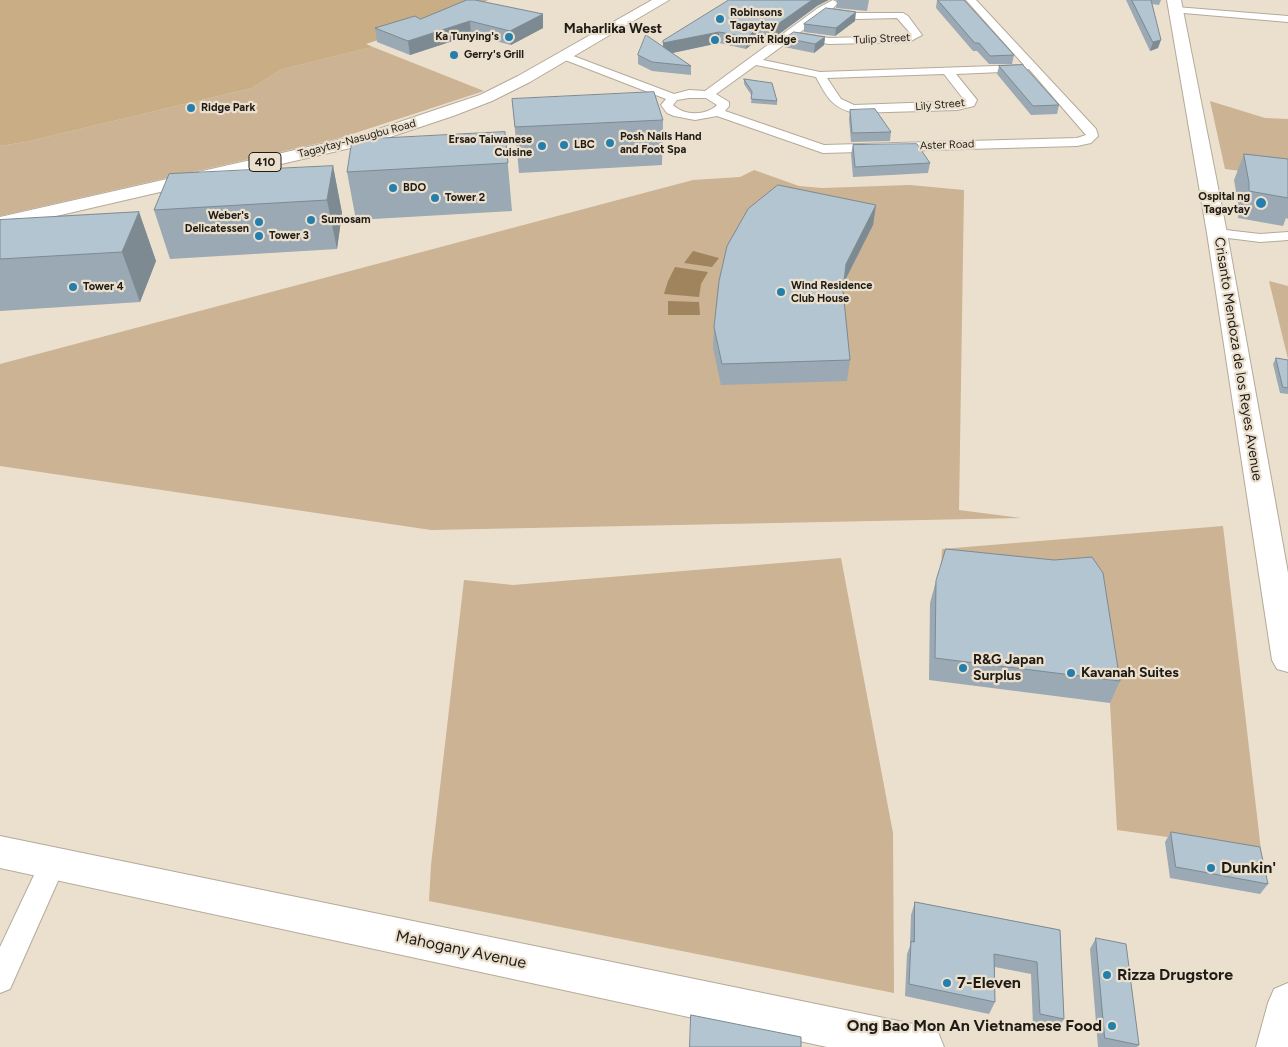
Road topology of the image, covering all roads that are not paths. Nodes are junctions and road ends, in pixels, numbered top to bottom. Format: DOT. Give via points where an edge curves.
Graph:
graph roads {
  1 [pos="662,0"];
  2 [pos="837,0"];
  3 [pos="971,0"];
  4 [pos="1175,5"];
  5 [pos="822,10"];
  6 [pos="1288,19"];
  7 [pos="789,34"];
  8 [pos="564,56"];
  9 [pos="753,61"];
  10 [pos="1034,68"];
  11 [pos="947,70"];
  12 [pos="820,74"];
  13 [pos="708,95"];
  14 [pos="673,98"];
  15 [pos="718,112"];
  16 [pos="0,223"];
  17 [pos="1217,233"];
  18 [pos="1288,236"];
  19 [pos="1279,553"];
  20 [pos="1288,660"];
  21 [pos="0,852"];
  22 [pos="52,863"];
  23 [pos="0,979"];
  24 [pos="1288,1003"];
  25 [pos="923,1047"];
  26 [pos="1277,1047"];
  1 -- 8 [label="main road, Tagaytay-Nasugbu Road / 410"];
  2 -- 5 [label="street"];
  3 -- 10 [label="street"];
  4 -- 6 [label="street"];
  4 -- 17 [label="main road, Crisanto Mendoza de los Reyes Avenue"];
  5 -- 7 [label="street"];
  5 -- 7 [label="street, Tulip Street" via="857,16 899,16 917,35 909,39 836,42"];
  7 -- 9 [label="street"];
  8 -- 14 [label="street"];
  8 -- 16 [label="main road, Tagaytay-Nasugbu Road / 410" via="486,98 366,139"];
  9 -- 12 [label="street"];
  9 -- 13 [label="street"];
  10 -- 11 [label="street"];
  10 -- 15 [label="street, Aster Road" via="1092,132 1087,140 822,148"];
  11 -- 12 [label="street"];
  11 -- 12 [label="street, Lily Street" via="971,100 970,103 849,108 838,104"];
  13 -- 14 [label="street" via="689,94"];
  13 -- 15 [label="street" via="722,102"];
  14 -- 15 [label="street" via="668,105 674,112 701,116"];
  17 -- 18 [label="street" via="1260,238"];
  17 -- 19 [label="main road, Crisanto Mendoza de los Reyes Avenue"];
  19 -- 20 [label="main road, Crisanto Mendoza de los Reyes Avenue"];
  21 -- 22 [label="main road, Mahogany Avenue"];
  22 -- 23 [label="street"];
  22 -- 25 [label="main road, Mahogany Avenue"];
  24 -- 26 [label="main road"];
}
